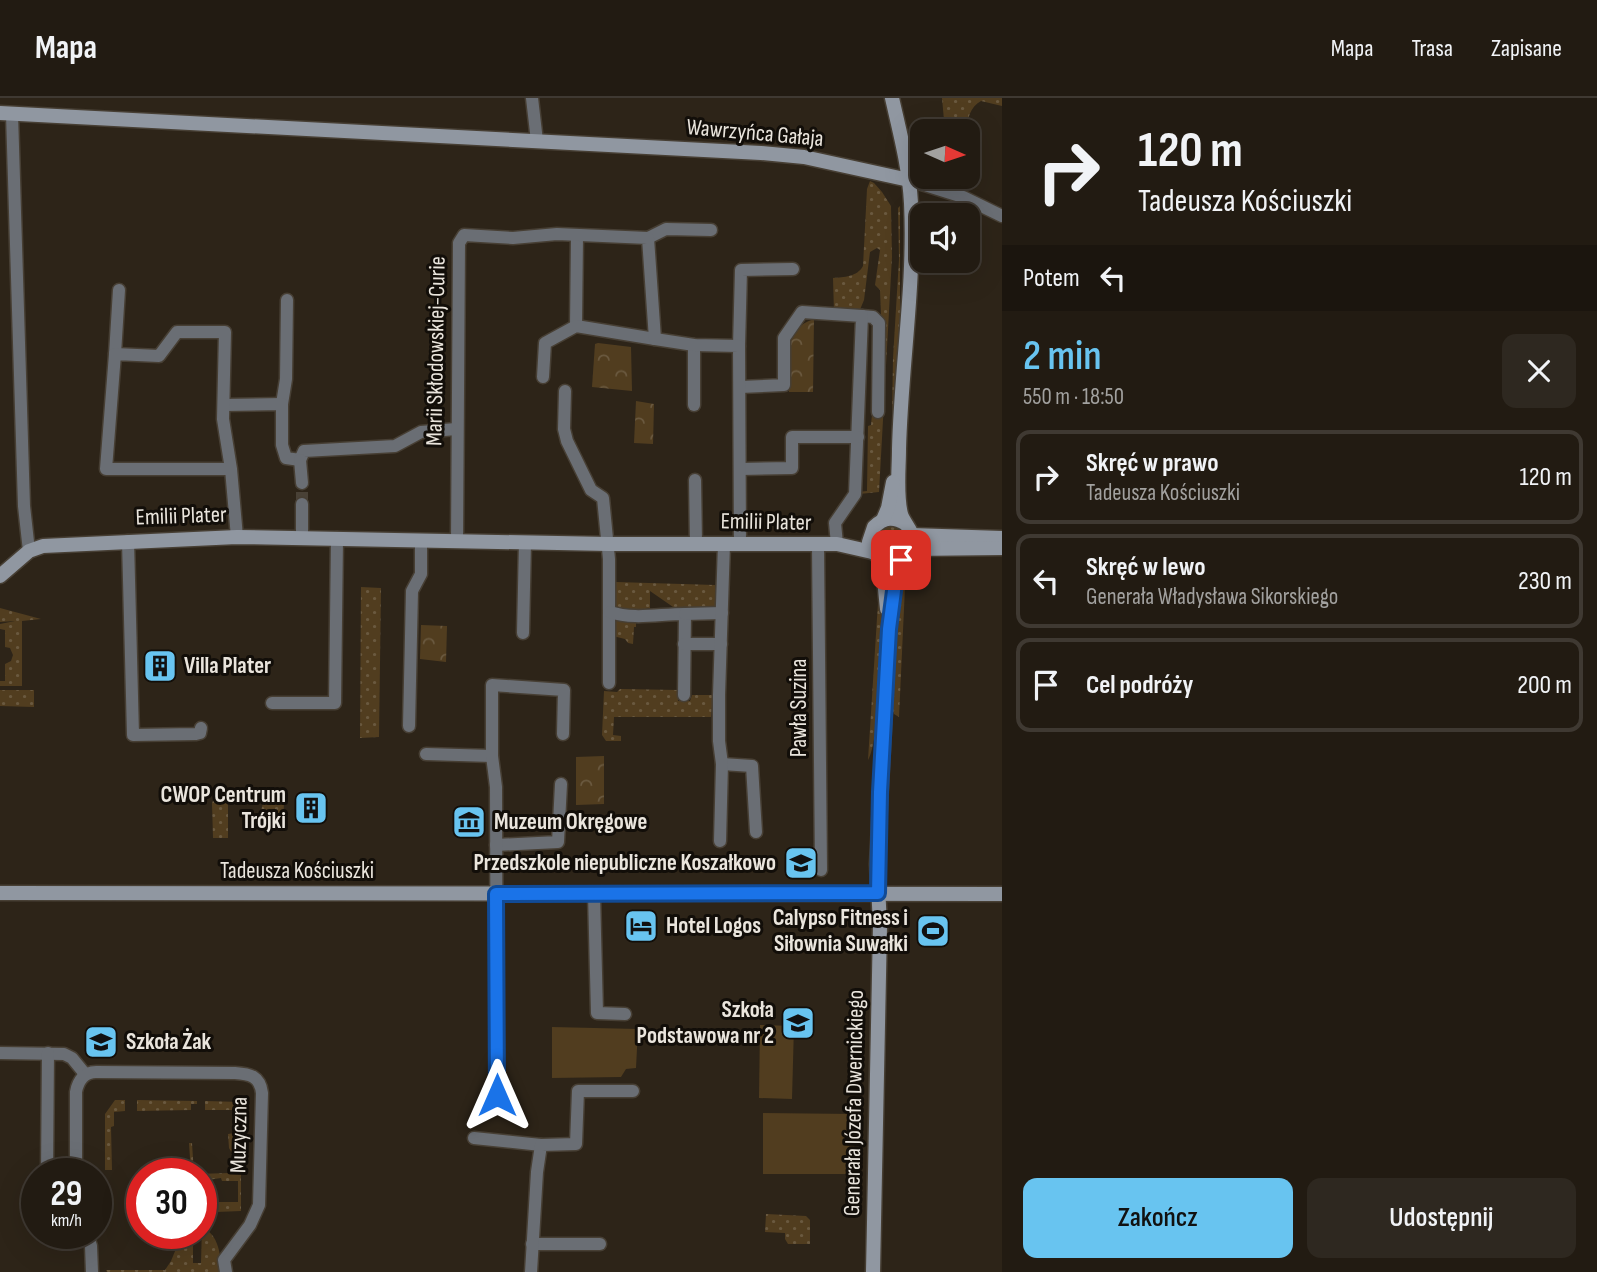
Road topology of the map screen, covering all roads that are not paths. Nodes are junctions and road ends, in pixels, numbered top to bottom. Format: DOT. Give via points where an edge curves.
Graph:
graph roads {
  1 [pos="532,98"];
  2 [pos="892,98"];
  3 [pos="6,114"];
  4 [pos="537,141"];
  5 [pos="909,180"];
  6 [pos="1002,216"];
  7 [pos="711,230"];
  8 [pos="577,236"];
  9 [pos="648,238"];
  10 [pos="793,269"];
  11 [pos="118,290"];
  12 [pos="287,300"];
  13 [pos="862,316"];
  14 [pos="576,326"];
  15 [pos="655,339"];
  16 [pos="694,345"];
  17 [pos="740,346"];
  18 [pos="115,354"];
  19 [pos="543,377"];
  20 [pos="740,387"];
  21 [pos="565,391"];
  22 [pos="282,404"];
  23 [pos="224,405"];
  24 [pos="694,405"];
  25 [pos="878,412"];
  26 [pos="456,429"];
  27 [pos="858,437"];
  28 [pos="899,449"];
  29 [pos="300,460"];
  30 [pos="741,468"];
  31 [pos="231,469"];
  32 [pos="695,480"];
  33 [pos="302,483"];
  34 [pos="302,504"];
  35 [pos="883,520"];
  36 [pos="871,531"];
  37 [pos="237,537"];
  38 [pos="302,538"];
  39 [pos="337,538"];
  40 [pos="1002,538"];
  41 [pos="128,541"];
  42 [pos="421,541"];
  43 [pos="457,541"];
  44 [pos="525,542"];
  45 [pos="908,542"];
  46 [pos="695,543"];
  47 [pos="608,544"];
  48 [pos="724,544"];
  49 [pos="740,544"];
  50 [pos="837,544"];
  51 [pos="818,545"];
  52 [pos="1002,548"];
  53 [pos="29,551"];
  54 [pos="876,555"];
  55 [pos="0,576"];
  56 [pos="610,612"];
  57 [pos="722,613"];
  58 [pos="685,614"];
  59 [pos="889,629"];
  60 [pos="523,633"];
  61 [pos="684,644"];
  62 [pos="721,644"];
  63 [pos="609,684"];
  64 [pos="684,695"];
  65 [pos="272,703"];
  66 [pos="409,726"];
  67 [pos="201,728"];
  68 [pos="563,734"];
  69 [pos="426,754"];
  70 [pos="492,756"];
  71 [pos="722,764"];
  72 [pos="561,784"];
  73 [pos="756,832"];
  74 [pos="720,842"];
  75 [pos="496,845"];
  76 [pos="821,870"];
  77 [pos="0,893"];
  78 [pos="878,893"];
  79 [pos="496,894"];
  80 [pos="594,894"];
  81 [pos="1002,894"];
  82 [pos="625,1014"];
  83 [pos="0,1053"];
  84 [pos="48,1053"];
  85 [pos="85,1074"];
  86 [pos="633,1091"];
  87 [pos="497,1103"];
  88 [pos="474,1138"];
  89 [pos="541,1145"];
  90 [pos="47,1158"];
  91 [pos="75,1158"];
  92 [pos="532,1244"];
  93 [pos="600,1244"];
  94 [pos="91,1249"];
  95 [pos="92,1272"];
  96 [pos="226,1272"];
  97 [pos="531,1272"];
  98 [pos="873,1272"];
  1 -- 4 [label="street"];
  2 -- 5 [label="street"];
  3 -- 4 [label="street, Wawrzyńca Gałaja"];
  3 -- 53 [label="street"];
  4 -- 5 [label="street, Wawrzyńca Gałaja" via="804,157"];
  5 -- 6 [label="street, Wawrzyńca Gałaja" via="963,197"];
  5 -- 28 [label="street" via="910,271"];
  7 -- 9 [label="street, Marii Skłodowskiej-Curie" via="666,229"];
  8 -- 9 [label="street, Marii Skłodowskiej-Curie"];
  8 -- 14 [label="street"];
  8 -- 26 [label="street, Marii Skłodowskiej-Curie" via="513,239 464,235 459,243"];
  9 -- 15 [label="street"];
  10 -- 17 [label="street" via="741,270"];
  11 -- 18 [label="street"];
  12 -- 22 [label="street"];
  13 -- 20 [label="street" via="802,312 784,338 784,385"];
  13 -- 25 [label="street" via="879,323"];
  13 -- 27 [label="street"];
  14 -- 15 [label="street"];
  14 -- 19 [label="street" via="545,343"];
  15 -- 16 [label="street"];
  16 -- 17 [label="street"];
  16 -- 24 [label="street"];
  17 -- 20 [label="street"];
  18 -- 23 [label="street" via="159,356 177,332 225,332"];
  18 -- 31 [label="street" via="106,469"];
  20 -- 30 [label="street"];
  21 -- 47 [label="street" via="567,441 591,490 603,498"];
  22 -- 23 [label="street"];
  22 -- 29 [label="street" via="286,458"];
  23 -- 31 [label="street"];
  26 -- 29 [label="street" via="421,432 395,446 304,451"];
  26 -- 43 [label="street, Marii Skłodowskiej-Curie"];
  27 -- 30 [label="street" via="792,437 792,468"];
  27 -- 50 [label="street" via="855,494 835,523"];
  28 -- 35 [label="street"];
  28 -- 45 [label="street" via="901,513"];
  29 -- 33 [label="street"];
  30 -- 49 [label="street"];
  31 -- 37 [label="street"];
  32 -- 46 [label="street, Emilii Plater"];
  34 -- 38 [label="street"];
  35 -- 36 [label="street"];
  35 -- 45 [label="street" via="895,519"];
  36 -- 50 [label="street, Emilii Plater"];
  36 -- 54 [label="street" via="869,542"];
  37 -- 38 [label="street, Emilii Plater"];
  37 -- 41 [label="street, Emilii Plater"];
  38 -- 39 [label="street, Emilii Plater"];
  39 -- 42 [label="street, Emilii Plater"];
  39 -- 65 [label="street" via="335,703"];
  40 -- 45 [label="street"];
  41 -- 53 [label="street, Emilii Plater" via="57,544"];
  41 -- 67 [label="street" via="133,735 195,734"];
  42 -- 43 [label="street, Emilii Plater"];
  42 -- 66 [label="street" via="421,574 412,592"];
  43 -- 44 [label="street, Emilii Plater"];
  44 -- 47 [label="street, Emilii Plater"];
  44 -- 60 [label="street"];
  45 -- 52 [label="street"];
  45 -- 54 [label="street" via="890,562"];
  45 -- 59 [label="street" via="897,568"];
  46 -- 47 [label="street, Emilii Plater"];
  46 -- 48 [label="street, Emilii Plater"];
  47 -- 56 [label="street"];
  48 -- 49 [label="street, Emilii Plater"];
  48 -- 57 [label="street"];
  49 -- 51 [label="street, Emilii Plater"];
  50 -- 51 [label="street, Emilii Plater"];
  50 -- 54 [label="street, Emilii Plater"];
  51 -- 76 [label="street, Pawła Suzina"];
  53 -- 55 [label="street"];
  54 -- 59 [label="street" via="883,569"];
  56 -- 58 [label="street" via="622,617"];
  56 -- 63 [label="street"];
  57 -- 58 [label="street"];
  57 -- 62 [label="street"];
  58 -- 61 [label="street"];
  59 -- 78 [label="street, Generała Józefa Dwernickiego"];
  61 -- 62 [label="street"];
  61 -- 64 [label="street"];
  62 -- 71 [label="street"];
  68 -- 70 [label="street" via="564,690 492,685"];
  69 -- 70 [label="street"];
  70 -- 75 [label="street"];
  71 -- 73 [label="street" via="752,766"];
  71 -- 74 [label="street"];
  72 -- 75 [label="street" via="558,842"];
  75 -- 79 [label="street"];
  77 -- 79 [label="street, Tadeusza Kościuszki"];
  78 -- 80 [label="street, Tadeusza Kościuszki"];
  78 -- 81 [label="street, Tadeusza Kościuszki"];
  78 -- 98 [label="street, Generała Józefa Dwernickiego"];
  79 -- 80 [label="street, Tadeusza Kościuszki"];
  79 -- 87 [label="street"];
  80 -- 82 [label="street" via="597,1013"];
  83 -- 84 [label="street"];
  84 -- 85 [label="street" via="68,1056"];
  84 -- 90 [label="street"];
  85 -- 91 [label="street" via="76,1093"];
  85 -- 96 [label="street, Muzyczna" via="243,1073 260,1082 259,1205 224,1260"];
  86 -- 89 [label="street" via="578,1091 576,1144"];
  88 -- 89 [label="street"];
  89 -- 92 [label="street"];
  92 -- 93 [label="street"];
  92 -- 97 [label="street"];
  94 -- 95 [label="street"];
}
